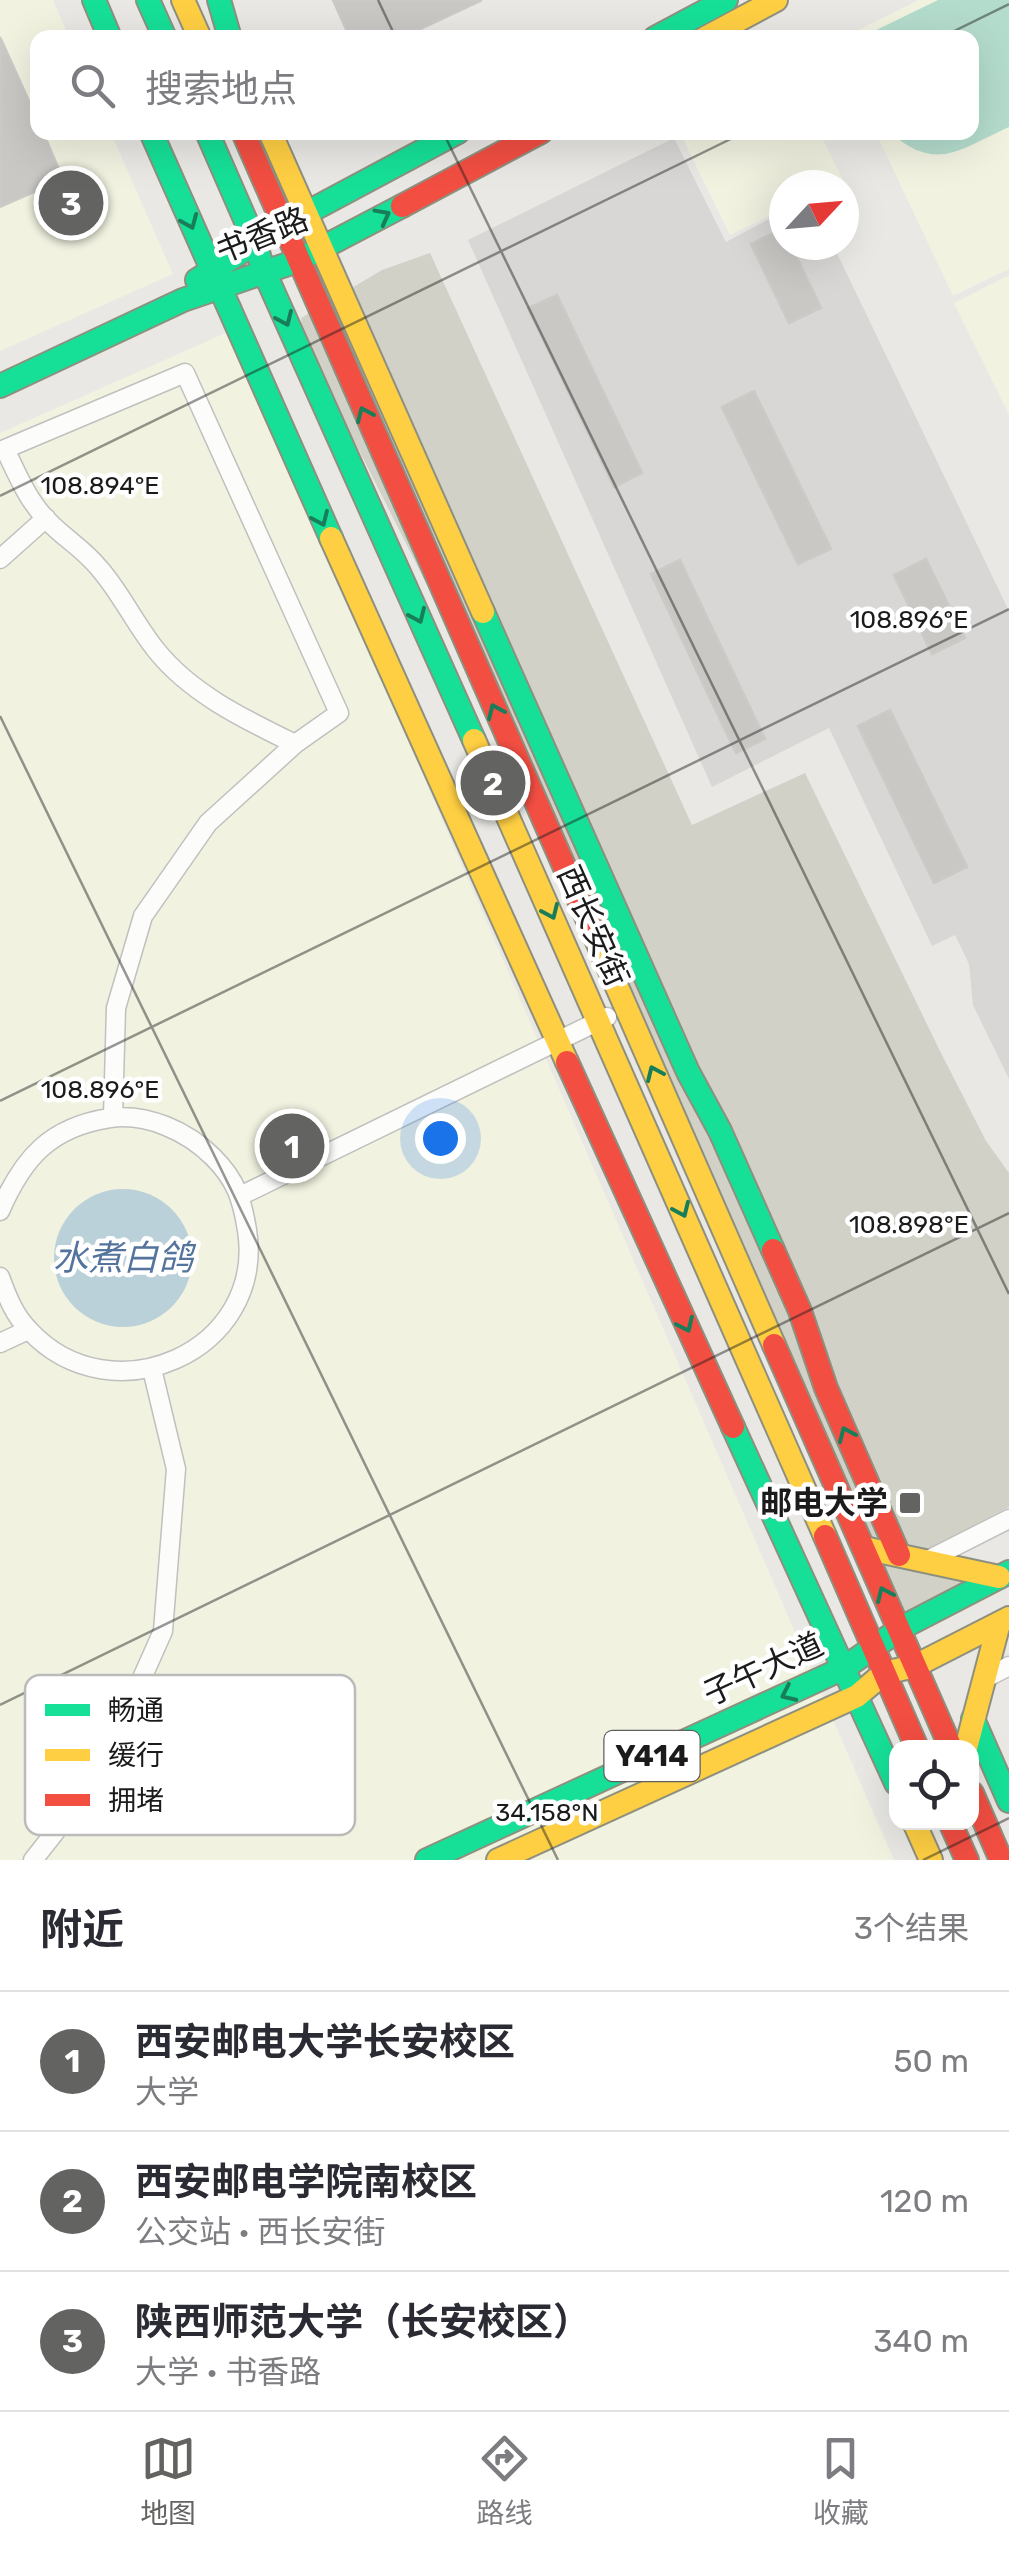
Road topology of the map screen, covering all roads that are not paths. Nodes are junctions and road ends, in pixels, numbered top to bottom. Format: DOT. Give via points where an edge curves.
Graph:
graph roads {
  1 [pos="94,0"];
  2 [pos="148,0"];
  3 [pos="183,0"];
  4 [pos="219,0"];
  5 [pos="726,0"];
  6 [pos="776,0"];
  7 [pos="107,30"];
  8 [pos="161,30"];
  9 [pos="196,30"];
  10 [pos="228,30"];
  11 [pos="669,30"];
  12 [pos="720,30"];
  13 [pos="154,140"];
  14 [pos="210,140"];
  15 [pos="247,140"];
  16 [pos="274,140"];
  17 [pos="443,140"];
  18 [pos="526,140"];
  19 [pos="306,213"];
  20 [pos="284,225"];
  21 [pos="255,242"];
  22 [pos="322,248"];
  23 [pos="297,261"];
  24 [pos="263,270"];
  25 [pos="215,279"];
  26 [pos="0,372"];
  27 [pos="0,386"];
  28 [pos="46,518"];
  29 [pos="0,559"];
  30 [pos="295,744"];
  31 [pos="626,1008"];
  32 [pos="600,1021"];
  33 [pos="557,1042"];
  34 [pos="114,1117"];
  35 [pos="242,1195"];
  36 [pos="0,1211"];
  37 [pos="0,1277"];
  38 [pos="28,1330"];
  39 [pos="0,1343"];
  40 [pos="152,1369"];
  41 [pos="1009,1519"];
  42 [pos="864,1548"];
  43 [pos="899,1555"];
  44 [pos="926,1561"];
  45 [pos="1004,1575"];
  46 [pos="1004,1621"];
  47 [pos="899,1628"];
  48 [pos="872,1644"];
  49 [pos="915,1666"];
  50 [pos="1009,1666"];
  51 [pos="844,1668"];
  52 [pos="884,1673"];
  53 [pos="143,1675"];
  54 [pos="984,1679"];
  55 [pos="857,1696"];
  56 [pos="973,1720"];
  57 [pos="913,1740"];
  58 [pos="947,1740"];
  59 [pos="968,1740"];
  60 [pos="889,1767"];
  61 [pos="1009,1801"];
  62 [pos="979,1809"];
  63 [pos="918,1830"];
  64 [pos="954,1830"];
  65 [pos="53,1835"];
  66 [pos="33,1860"];
  67 [pos="427,1860"];
  68 [pos="498,1860"];
  69 [pos="931,1860"];
  70 [pos="967,1860"];
  71 [pos="1001,1860"];
  1 -- 7 [label="main road"];
  2 -- 8 [label="main road"];
  3 -- 9 [label="main road"];
  4 -- 10 [label="main road"];
  5 -- 11 [label="main road"];
  6 -- 12 [label="main road"];
  13 -- 25 [label="main road, one-way"];
  14 -- 21 [label="main road, 西长安街"];
  15 -- 20 [label="main road, 西长安街"];
  16 -- 19 [label="main road"];
  17 -- 19 [label="main road, 书香路"];
  22 -- 18 [label="main road, 书香路, one-way"];
  19 -- 20 [label="main road, 书香路"];
  19 -- 22 [label="main road"];
  20 -- 21 [label="main road, 书香路"];
  20 -- 23 [label="main road, 西长安街"];
  21 -- 24 [label="main road, 西长安街"];
  21 -- 25 [label="main road, 书香路"];
  22 -- 23 [label="main road, 书香路"];
  43 -- 22 [label="main road, one-way" via="800,1311"];
  23 -- 24 [label="main road, 书香路"];
  31 -- 23 [label="main road, 西长安街, one-way"];
  24 -- 25 [label="main road, 书香路"];
  24 -- 32 [label="main road, 西长安街, one-way"];
  25 -- 26 [label="main road, 书香路"];
  25 -- 27 [label="main road, 书香路"];
  25 -- 33 [label="main road, one-way"];
  28 -- 29 [label="street"];
  28 -- 30 [label="street" via="102,571 181,676"];
  28 -- 30 [label="street" via="4,449 185,373 339,713"];
  30 -- 34 [label="street" via="208,823 143,916 116,1008"];
  31 -- 32 [label="street"];
  42 -- 31 [label="main road, 西长安街, one-way"];
  32 -- 33 [label="street"];
  32 -- 48 [label="main road, 西长安街, one-way"];
  33 -- 35 [label="street"];
  33 -- 51 [label="main road, one-way"];
  34 -- 35 [label="street" via="157,1122 197,1141"];
  34 -- 36 [label="street" via="75,1126 41,1146 15,1176"];
  35 -- 40 [label="street" via="250,1252 242,1291 222,1326 192,1353"];
  37 -- 38 [label="street"];
  38 -- 39 [label="street"];
  38 -- 40 [label="street" via="86,1367"];
  40 -- 53 [label="street" via="176,1469 162,1631"];
  41 -- 44 [label="street"];
  42 -- 43 [label="main road"];
  47 -- 42 [label="main road, 西长安街, one-way"];
  43 -- 44 [label="main road"];
  44 -- 45 [label="main road"];
  45 -- 47 [label="main road, 子午大道"];
  46 -- 49 [label="main road, 子午大道"];
  46 -- 54 [label="main road"];
  47 -- 48 [label="main road, 子午大道"];
  47 -- 49 [label="main road, 西长安街"];
  48 -- 51 [label="main road, 子午大道 / Y414"];
  48 -- 52 [label="main road, 西长安街"];
  49 -- 52 [label="main road, 子午大道 / Y414"];
  49 -- 58 [label="main road, 西长安街"];
  50 -- 54 [label="street"];
  51 -- 55 [label="main road"];
  51 -- 67 [label="main road, 子午大道 / Y414, one-way"];
  52 -- 55 [label="main road, 子午大道 / Y414"];
  52 -- 57 [label="main road, 西长安街"];
  54 -- 56 [label="main road"];
  55 -- 60 [label="main road"];
  55 -- 68 [label="main road, 子午大道 / Y414"];
  56 -- 59 [label="main road"];
  56 -- 61 [label="main road"];
  62 -- 71 [label="main road"];
  63 -- 69 [label="main road"];
  64 -- 70 [label="main road"];
  65 -- 66 [label="street"];
}
